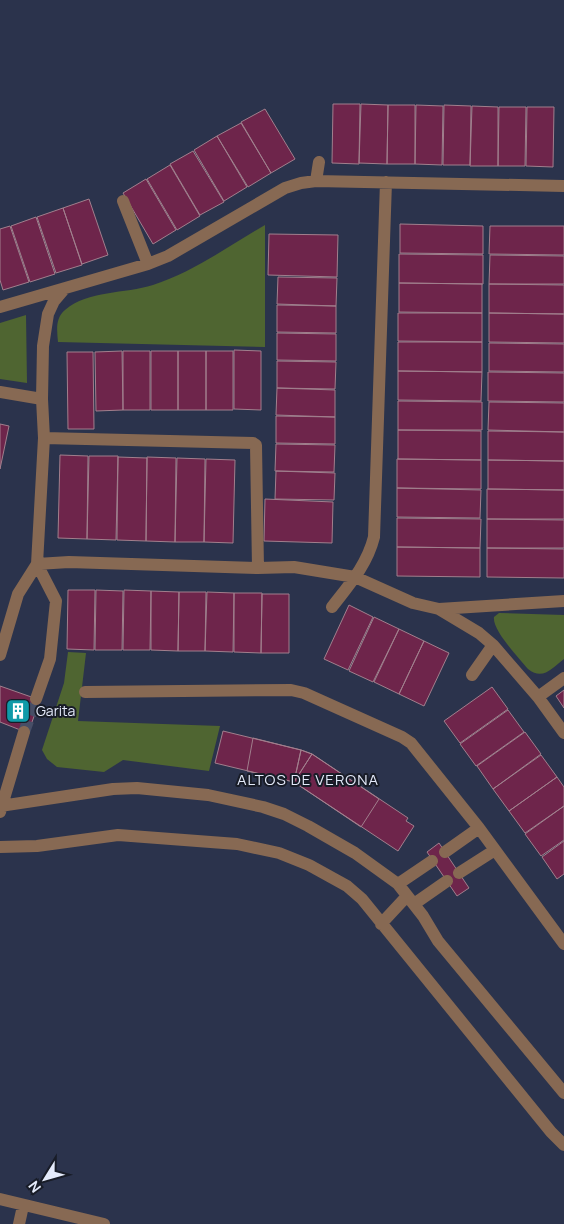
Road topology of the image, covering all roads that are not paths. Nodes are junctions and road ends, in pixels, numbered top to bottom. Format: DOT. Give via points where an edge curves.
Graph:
graph roads {
  1 [pos="319,162"];
  2 [pos="316,181"];
  3 [pos="386,182"];
  4 [pos="564,186"];
  5 [pos="122,201"];
  6 [pos="148,264"];
  7 [pos="65,288"];
  8 [pos="0,307"];
  9 [pos="0,392"];
  10 [pos="42,399"];
  11 [pos="44,438"];
  12 [pos="37,564"];
  13 [pos="258,568"];
  14 [pos="356,577"];
  15 [pos="564,601"];
  16 [pos="332,607"];
  17 [pos="439,609"];
  18 [pos="493,645"];
  19 [pos="0,655"];
  20 [pos="472,675"];
  21 [pos="564,678"];
  22 [pos="85,692"];
  23 [pos="538,697"];
  24 [pos="36,699"];
  25 [pos="24,732"];
  26 [pos="564,733"];
  27 [pos="0,808"];
  28 [pos="479,828"];
  29 [pos="0,847"];
  30 [pos="495,850"];
  31 [pos="445,852"];
  32 [pos="432,861"];
  33 [pos="459,873"];
  34 [pos="447,882"];
  35 [pos="398,884"];
  36 [pos="411,900"];
  37 [pos="381,924"];
  38 [pos="564,944"];
  39 [pos="564,1093"];
  40 [pos="564,1145"];
  41 [pos="0,1199"];
  42 [pos="24,1206"];
  43 [pos="19,1224"];
  44 [pos="104,1224"];
  1 -- 2 [label="street"];
  2 -- 3 [label="street"];
  2 -- 6 [label="street" via="285,188 168,256"];
  3 -- 4 [label="street"];
  3 -- 14 [label="street" via="374,537 367,559"];
  5 -- 6 [label="street"];
  6 -- 7 [label="street"];
  7 -- 8 [label="street"];
  7 -- 10 [label="street" via="50,307 46,322"];
  9 -- 10 [label="street"];
  10 -- 11 [label="street"];
  11 -- 12 [label="street"];
  11 -- 13 [label="street" via="256,445"];
  12 -- 13 [label="street" via="68,562"];
  12 -- 19 [label="street" via="18,594"];
  12 -- 24 [label="street" via="56,601 50,659"];
  13 -- 14 [label="street" via="294,568"];
  14 -- 16 [label="street"];
  14 -- 17 [label="street" via="413,603"];
  15 -- 17 [label="street"];
  17 -- 18 [label="street"];
  18 -- 20 [label="street"];
  18 -- 23 [label="street"];
  21 -- 23 [label="street"];
  22 -- 28 [label="street" via="291,690 304,693 411,743"];
  23 -- 26 [label="street"];
  25 -- 27 [label="street"];
  27 -- 35 [label="street" via="121,788 237,800 284,814 308,826 355,853"];
  28 -- 30 [label="street"];
  28 -- 31 [label="street"];
  29 -- 37 [label="street" via="37,846 118,834 238,844 309,865 347,886"];
  30 -- 33 [label="street"];
  30 -- 38 [label="street"];
  32 -- 35 [label="street"];
  34 -- 36 [label="street"];
  35 -- 36 [label="street"];
  36 -- 37 [label="street"];
  36 -- 39 [label="street" via="438,941"];
  37 -- 40 [label="street"];
  41 -- 42 [label="street"];
  42 -- 43 [label="street"];
  42 -- 44 [label="street"];
}
